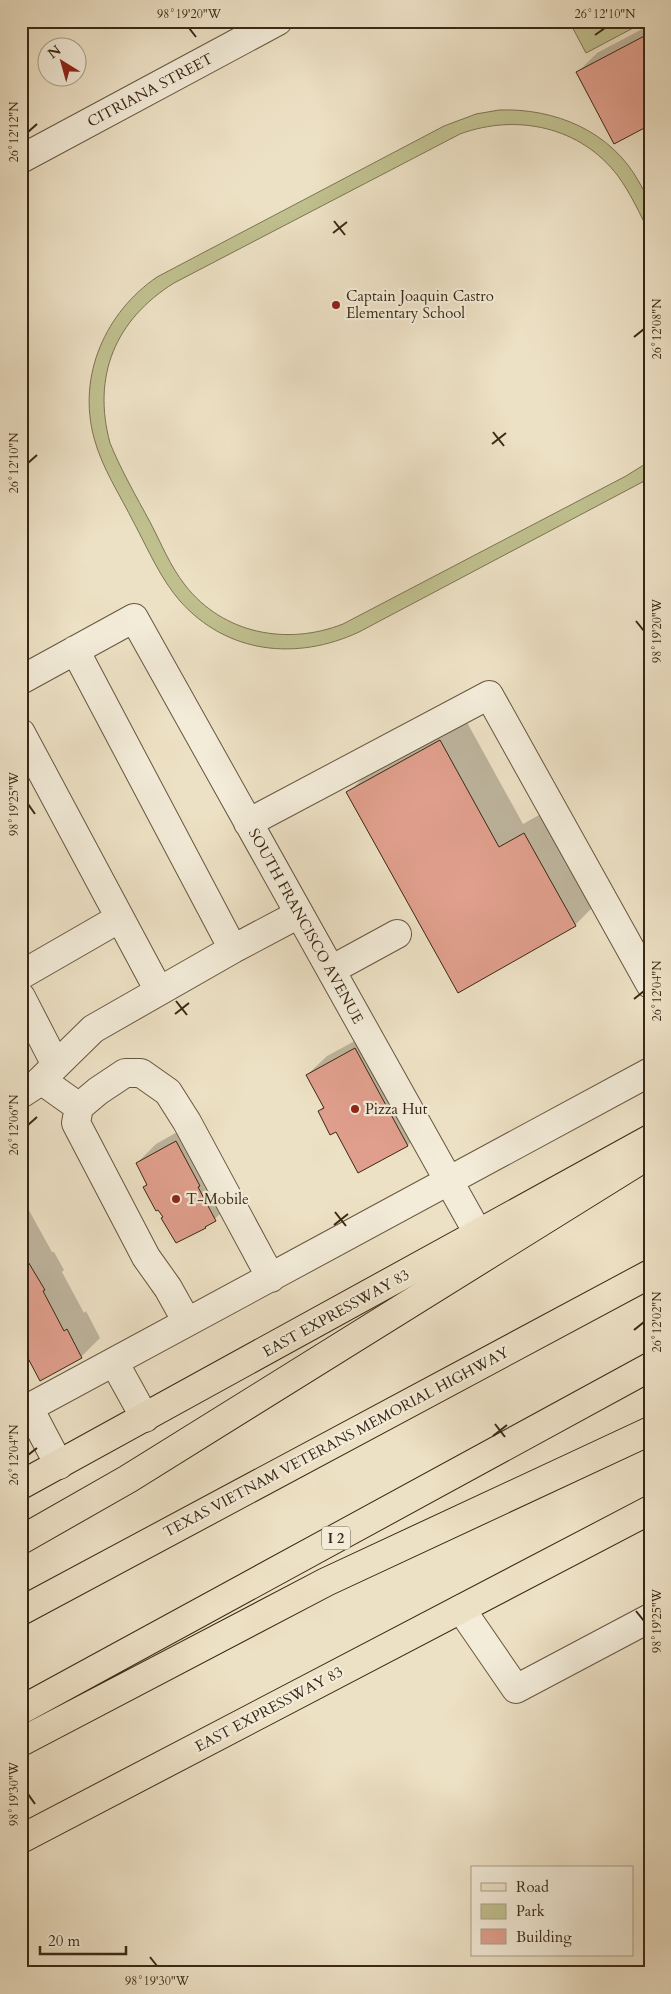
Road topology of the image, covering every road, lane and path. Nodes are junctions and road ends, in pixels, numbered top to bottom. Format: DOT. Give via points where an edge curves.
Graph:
graph roads {
  1 [pos="278,21"];
  2 [pos="21,159"];
  3 [pos="75,650"];
  4 [pos="21,680"];
  5 [pos="21,733"];
  6 [pos="248,823"];
  7 [pos="299,914"];
  8 [pos="120,918"];
  9 [pos="398,934"];
  10 [pos="233,949"];
  11 [pos="331,970"];
  12 [pos="21,975"];
  13 [pos="650,984"];
  14 [pos="158,991"];
  15 [pos="21,997"];
  16 [pos="650,1072"];
  17 [pos="39,1079"];
  18 [pos="80,1107"];
  19 [pos="650,1139"];
  20 [pos="650,1154"];
  21 [pos="449,1182"];
  22 [pos="226,1197"];
  23 [pos="479,1235"];
  24 [pos="650,1274"];
  25 [pos="271,1278"];
  26 [pos="168,1288"];
  27 [pos="187,1322"];
  28 [pos="114,1362"];
  29 [pos="650,1367"];
  30 [pos="25,1410"];
  31 [pos="145,1418"];
  32 [pos="650,1431"];
  33 [pos="59,1464"];
  34 [pos="21,1485"];
  35 [pos="650,1510"];
  36 [pos="21,1540"];
  37 [pos="460,1609"];
  38 [pos="21,1611"];
  39 [pos="650,1618"];
  40 [pos="21,1710"];
  41 [pos="21,1742"];
  42 [pos="21,1839"];
  1 -- 2 [label="street, CITRIANA STREET"];
  3 -- 4 [label="street"];
  3 -- 6 [label="street, SOUTH FRANCISCO AVENUE" via="134,618"];
  3 -- 10 [label="street"];
  5 -- 8 [label="street"];
  6 -- 7 [label="street, SOUTH FRANCISCO AVENUE"];
  6 -- 13 [label="street" via="489,695"];
  7 -- 10 [label="street"];
  7 -- 11 [label="street, SOUTH FRANCISCO AVENUE"];
  8 -- 12 [label="street"];
  8 -- 14 [label="street"];
  9 -- 11 [label="street"];
  10 -- 14 [label="street"];
  11 -- 21 [label="street, SOUTH FRANCISCO AVENUE"];
  14 -- 17 [label="street" via="93,1030"];
  15 -- 17 [label="street"];
  16 -- 21 [label="street"];
  17 -- 18 [label="street"];
  18 -- 22 [label="street" via="125,1073 141,1073 168,1092"];
  18 -- 26 [label="street" via="76,1124 146,1258"];
  19 -- 23 [label="main road, EAST EXPRESSWAY 83"];
  20 -- 36 [label="main road" via="128,1479"];
  21 -- 23 [label="street, SOUTH FRANCISCO AVENUE"];
  21 -- 25 [label="street"];
  22 -- 25 [label="street"];
  22 -- 26 [label="street" via="210,1188 173,1109 153,1092 139,1087 116,1094 96,1117 100,1141 167,1261"];
  23 -- 31 [label="main road, EAST EXPRESSWAY 83"];
  24 -- 38 [label="main road, TEXAS VIETNAM VETERANS MEMORIAL HIGHWAY"];
  25 -- 27 [label="street"];
  26 -- 27 [label="street"];
  27 -- 28 [label="street"];
  28 -- 30 [label="street"];
  28 -- 31 [label="street"];
  29 -- 40 [label="main road, I 2"];
  30 -- 33 [label="street"];
  31 -- 33 [label="main road, EAST EXPRESSWAY 83"];
  32 -- 41 [label="main road" via="326,1582"];
  33 -- 34 [label="main road, EAST EXPRESSWAY 83"];
  35 -- 37 [label="main road, EAST EXPRESSWAY 83"];
  37 -- 39 [label="street" via="516,1689"];
  37 -- 42 [label="main road, EAST EXPRESSWAY 83"];
}
